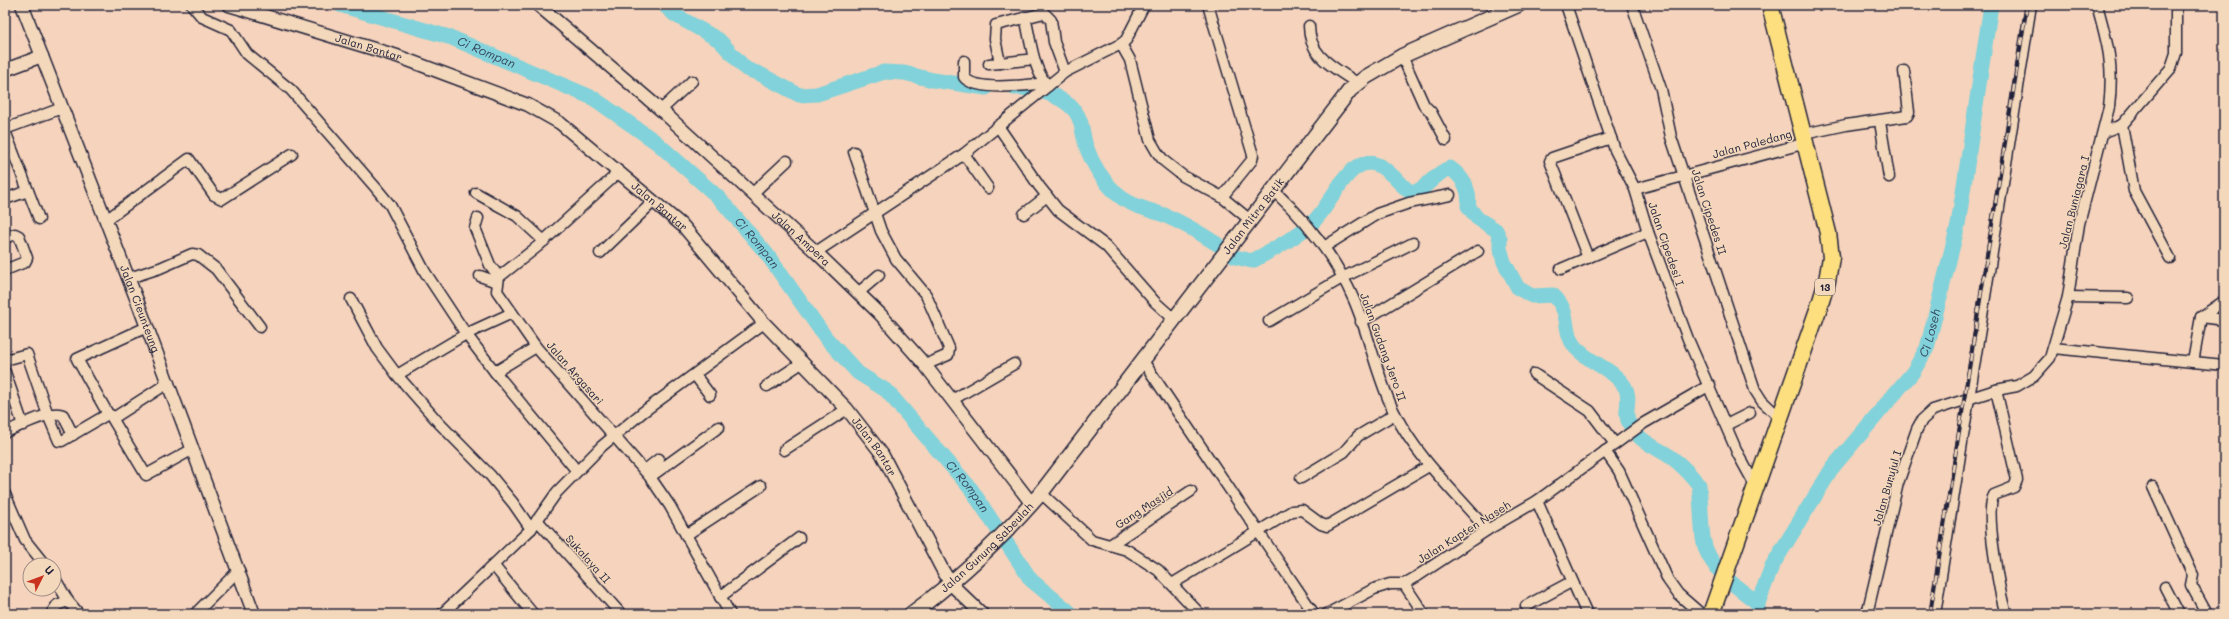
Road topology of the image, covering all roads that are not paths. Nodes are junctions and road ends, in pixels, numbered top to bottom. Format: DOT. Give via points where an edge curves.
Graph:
graph roads {
  1 [pos="22,5"];
  2 [pos="192,5"];
  3 [pos="229,5"];
  4 [pos="538,5"];
  5 [pos="1144,5"];
  6 [pos="1208,5"];
  7 [pos="1518,5"];
  8 [pos="1566,5"];
  9 [pos="1632,5"];
  10 [pos="1770,5"];
  11 [pos="2031,5"];
  12 [pos="2097,5"];
  13 [pos="2176,5"];
  14 [pos="1025,17"];
  15 [pos="1309,26"];
  16 [pos="1121,44"];
  17 [pos="42,56"];
  18 [pos="1402,56"];
  19 [pos="1034,59"];
  20 [pos="964,61"];
  21 [pos="5,70"];
  22 [pos="1904,71"];
  23 [pos="1065,72"];
  24 [pos="692,81"];
  25 [pos="1357,83"];
  26 [pos="1044,89"];
  27 [pos="62,108"];
  28 [pos="661,110"];
  29 [pos="1880,122"];
  30 [pos="2122,125"];
  31 [pos="998,126"];
  32 [pos="5,130"];
  33 [pos="2103,132"];
  34 [pos="1611,138"];
  35 [pos="1805,139"];
  36 [pos="1446,140"];
  37 [pos="854,152"];
  38 [pos="292,154"];
  39 [pos="964,154"];
  40 [pos="787,161"];
  41 [pos="618,173"];
  42 [pos="1684,174"];
  43 [pos="1889,177"];
  44 [pos="988,188"];
  45 [pos="1635,189"];
  46 [pos="1274,190"];
  47 [pos="28,191"];
  48 [pos="476,193"];
  49 [pos="753,193"];
  50 [pos="1450,195"];
  51 [pos="1047,196"];
  52 [pos="1222,197"];
  53 [pos="5,198"];
  54 [pos="654,201"];
  55 [pos="874,212"];
  56 [pos="1024,214"];
  57 [pos="478,218"];
  58 [pos="39,219"];
  59 [pos="106,220"];
  60 [pos="1250,220"];
  61 [pos="1648,232"];
  62 [pos="5,238"];
  63 [pos="544,241"];
  64 [pos="1414,244"];
  65 [pos="1324,247"];
  66 [pos="1478,251"];
  67 [pos="816,252"];
  68 [pos="600,253"];
  69 [pos="1588,258"];
  70 [pos="2170,258"];
  71 [pos="1561,269"];
  72 [pos="5,270"];
  73 [pos="879,275"];
  74 [pos="480,276"];
  75 [pos="128,278"];
  76 [pos="1342,278"];
  77 [pos="498,279"];
  78 [pos="858,293"];
  79 [pos="2068,297"];
  80 [pos="2128,298"];
  81 [pos="351,300"];
  82 [pos="2224,301"];
  83 [pos="512,313"];
  84 [pos="2201,317"];
  85 [pos="1175,320"];
  86 [pos="2224,320"];
  87 [pos="1269,321"];
  88 [pos="1361,322"];
  89 [pos="764,323"];
  90 [pos="147,327"];
  91 [pos="260,327"];
  92 [pos="466,334"];
  93 [pos="536,346"];
  94 [pos="2053,348"];
  95 [pos="5,360"];
  96 [pos="1143,361"];
  97 [pos="802,362"];
  98 [pos="2193,362"];
  99 [pos="1014,364"];
  100 [pos="925,365"];
  101 [pos="2224,365"];
  102 [pos="5,372"];
  103 [pos="495,372"];
  104 [pos="1534,374"];
  105 [pos="397,375"];
  106 [pos="695,375"];
  107 [pos="168,383"];
  108 [pos="767,386"];
  109 [pos="1710,386"];
  110 [pos="1996,390"];
  111 [pos="710,395"];
  112 [pos="1968,399"];
  113 [pos="952,400"];
  114 [pos="847,409"];
  115 [pos="1750,413"];
  116 [pos="1395,414"];
  117 [pos="48,415"];
  118 [pos="110,416"];
  119 [pos="1780,418"];
  120 [pos="23,425"];
  121 [pos="1726,425"];
  122 [pos="719,427"];
  123 [pos="5,432"];
  124 [pos="73,435"];
  125 [pos="614,438"];
  126 [pos="1615,444"];
  127 [pos="193,449"];
  128 [pos="784,450"];
  129 [pos="1605,451"];
  130 [pos="658,459"];
  131 [pos="1429,466"];
  132 [pos="577,471"];
  133 [pos="647,473"];
  134 [pos="1301,478"];
  135 [pos="761,486"];
  136 [pos="1755,486"];
  137 [pos="2153,487"];
  138 [pos="1191,491"];
  139 [pos="1041,493"];
  140 [pos="5,494"];
  141 [pos="1537,501"];
  142 [pos="1032,504"];
  143 [pos="537,520"];
  144 [pos="531,528"];
  145 [pos="1487,530"];
  146 [pos="1259,533"];
  147 [pos="686,535"];
  148 [pos="799,538"];
  149 [pos="1110,544"];
  150 [pos="40,557"];
  151 [pos="494,566"];
  152 [pos="239,570"];
  153 [pos="1571,582"];
  154 [pos="951,584"];
  155 [pos="1172,584"];
  156 [pos="1404,584"];
  157 [pos="2165,587"];
  158 [pos="62,591"];
  159 [pos="720,597"];
  160 [pos="68,601"];
  161 [pos="1526,606"];
  162 [pos="51,614"];
  163 [pos="79,614"];
  164 [pos="195,614"];
  165 [pos="254,614"];
  166 [pos="442,614"];
  167 [pos="533,614"];
  168 [pos="621,614"];
  169 [pos="730,614"];
  170 [pos="911,614"];
  171 [pos="982,614"];
  172 [pos="1200,614"];
  173 [pos="1314,614"];
  174 [pos="1327,614"];
  175 [pos="1424,614"];
  176 [pos="1587,614"];
  177 [pos="1701,614"];
  178 [pos="1711,614"];
  179 [pos="1867,614"];
  180 [pos="1935,614"];
  181 [pos="2006,614"];
  182 [pos="2178,614"];
  183 [pos="2206,614"];
  1 -- 17 [label="street, Jalan Cieunteung"];
  2 -- 92 [label="street" via="202,17 231,30 248,54 291,90 376,188 390,205 425,272"];
  3 -- 41 [label="street, Jalan Bantar" via="397,56 528,105 560,123"];
  4 -- 28 [label="street, Jalan Ampera"];
  5 -- 16 [label="street" via="1126,40"];
  6 -- 52 [label="street" via="1253,155 1252,160"];
  7 -- 18 [label="main road, Jalan Mitra Batik"];
  8 -- 34 [label="street, Jalan Cipedesi I"];
  9 -- 42 [label="street, Jalan Cipedes II" via="1661,89 1671,137"];
  10 -- 35 [label="highway, 13"];
  11 -- 112 [label="street"];
  12 -- 33 [label="street, Jalan Buniagara I" via="2111,56 2111,87"];
  13 -- 30 [label="street" via="2174,62"];
  14 -- 19 [label="street"];
  14 -- 19 [label="street" via="999,23 995,28 994,63"];
  14 -- 23 [label="street" via="1044,13 1051,20 1054,42"];
  15 -- 25 [label="street" via="1310,41 1317,54"];
  16 -- 23 [label="street"];
  16 -- 52 [label="street" via="1130,60 1150,140 1157,152 1183,176"];
  17 -- 21 [label="street"];
  17 -- 27 [label="street, Jalan Cieunteung"];
  18 -- 25 [label="main road, Jalan Mitra Batik"];
  18 -- 36 [label="street" via="1424,105 1431,112"];
  19 -- 26 [label="street"];
  20 -- 26 [label="street" via="964,77 968,81 993,87"];
  22 -- 29 [label="street, Jalan Paledang" via="1908,115"];
  23 -- 26 [label="street"];
  24 -- 28 [label="street"];
  25 -- 46 [label="main road, Jalan Mitra Batik"];
  26 -- 31 [label="street"];
  27 -- 32 [label="street"];
  27 -- 59 [label="street, Jalan Cieunteung"];
  28 -- 49 [label="street, Jalan Ampera"];
  29 -- 35 [label="street, Jalan Paledang" via="1846,125"];
  29 -- 43 [label="street"];
  30 -- 33 [label="street"];
  30 -- 70 [label="street" via="2134,191"];
  31 -- 39 [label="street"];
  31 -- 51 [label="street"];
  32 -- 47 [label="street"];
  33 -- 79 [label="street, Jalan Buniagara I" via="2079,224"];
  34 -- 45 [label="street, Jalan Cipedesi I"];
  34 -- 69 [label="street" via="1552,158 1550,161"];
  35 -- 42 [label="street, Jalan Paledang"];
  35 -- 119 [label="highway, 13" via="1824,214 1831,257 1822,297"];
  37 -- 55 [label="street"];
  38 -- 59 [label="street" via="222,199 214,194 190,159"];
  39 -- 44 [label="street"];
  39 -- 55 [label="street"];
  40 -- 49 [label="street"];
  41 -- 54 [label="street, Jalan Bantar"];
  41 -- 63 [label="street"];
  42 -- 45 [label="street, Jalan Paledang"];
  42 -- 119 [label="street, Jalan Cipedes II" via="1755,390 1762,401"];
  45 -- 61 [label="street, Jalan Cipedesi I"];
  46 -- 60 [label="main road, Jalan Mitra Batik"];
  46 -- 65 [label="street, Jalan Gudang Jero II" via="1305,220"];
  47 -- 53 [label="street"];
  47 -- 58 [label="street"];
  48 -- 63 [label="street" via="517,216"];
  49 -- 67 [label="street, Jalan Ampera"];
  50 -- 65 [label="street" via="1409,203 1377,214"];
  51 -- 56 [label="street"];
  51 -- 85 [label="street" via="1058,210 1106,246 1155,302"];
  52 -- 60 [label="street"];
  54 -- 68 [label="street"];
  54 -- 89 [label="street, Jalan Bantar" via="684,227"];
  55 -- 67 [label="street"];
  55 -- 100 [label="street" via="893,253 926,295 949,348 948,355"];
  57 -- 77 [label="street, Jalan Argasari" via="475,228"];
  59 -- 75 [label="street, Jalan Cieunteung"];
  60 -- 85 [label="main road, Jalan Mitra Batik"];
  61 -- 69 [label="street"];
  61 -- 109 [label="street, Jalan Cipedesi I" via="1688,339"];
  62 -- 72 [label="street" via="15,234 18,236 27,258 25,262"];
  63 -- 77 [label="street"];
  64 -- 76 [label="street"];
  65 -- 76 [label="street, Jalan Gudang Jero II"];
  66 -- 88 [label="street"];
  67 -- 78 [label="street, Jalan Ampera"];
  69 -- 71 [label="street"];
  73 -- 78 [label="street"];
  74 -- 77 [label="street"];
  75 -- 90 [label="street, Jalan Cieunteung"];
  75 -- 91 [label="street" via="192,254 198,255 216,269"];
  76 -- 87 [label="street"];
  76 -- 88 [label="street, Jalan Gudang Jero II" via="1354,300"];
  77 -- 83 [label="street, Jalan Argasari" via="497,292"];
  78 -- 100 [label="street, Jalan Ampera"];
  79 -- 80 [label="street"];
  79 -- 94 [label="street, Jalan Buniagara I"];
  81 -- 105 [label="street" via="377,348"];
  82 -- 84 [label="street"];
  83 -- 92 [label="street"];
  83 -- 93 [label="street, Jalan Argasari"];
  84 -- 86 [label="street"];
  84 -- 98 [label="street"];
  85 -- 96 [label="main road, Jalan Mitra Batik"];
  88 -- 116 [label="street, Jalan Gudang Jero II" via="1381,382"];
  89 -- 97 [label="street, Jalan Bantar"];
  89 -- 106 [label="street" via="720,353"];
  90 -- 107 [label="street, Jalan Cieunteung"];
  90 -- 118 [label="street" via="77,359"];
  92 -- 103 [label="street"];
  92 -- 105 [label="street"];
  93 -- 103 [label="street"];
  93 -- 125 [label="street, Jalan Argasari"];
  94 -- 98 [label="street"];
  94 -- 110 [label="street, Jalan Buniagara I" via="2050,358 2034,376 2017,386"];
  95 -- 117 [label="street" via="27,354"];
  96 -- 139 [label="main road, Jalan Mitra Batik"];
  96 -- 146 [label="street"];
  97 -- 108 [label="street"];
  97 -- 114 [label="street, Jalan Bantar"];
  98 -- 101 [label="street"];
  99 -- 113 [label="street"];
  100 -- 113 [label="street, Jalan Ampera"];
  102 -- 120 [label="street"];
  103 -- 132 [label="street"];
  104 -- 126 [label="street" via="1590,411"];
  105 -- 144 [label="street" via="490,475"];
  106 -- 111 [label="street"];
  106 -- 125 [label="street" via="632,420"];
  107 -- 118 [label="street"];
  107 -- 127 [label="street, Jalan Cieunteung"];
  109 -- 121 [label="street, Jalan Cipedesi I"];
  109 -- 126 [label="street, Jalan Kapten Naseh" via="1644,422"];
  110 -- 112 [label="street, Jalan Buniagara I"];
  110 -- 181 [label="street" via="2017,480 2014,487 1994,495 1990,502 1994,548"];
  112 -- 179 [label="street, Jalan Burujul I" via="1933,410 1927,414 1917,429 1898,483"];
  112 -- 180 [label="street"];
  113 -- 142 [label="street, Jalan Ampera"];
  114 -- 128 [label="street"];
  114 -- 154 [label="street, Jalan Bantar" via="882,454"];
  115 -- 121 [label="street"];
  116 -- 131 [label="street, Jalan Gudang Jero II"];
  116 -- 134 [label="street" via="1358,436 1344,452"];
  117 -- 120 [label="street"];
  117 -- 124 [label="street" via="62,414"];
  117 -- 124 [label="street" via="59,441"];
  118 -- 124 [label="street"];
  118 -- 127 [label="street" via="146,476"];
  119 -- 136 [label="highway, 13"];
  120 -- 123 [label="street"];
  121 -- 136 [label="street, Jalan Cipedesi I"];
  122 -- 133 [label="street"];
  125 -- 132 [label="street" via="602,446"];
  125 -- 133 [label="street, Jalan Argasari"];
  126 -- 129 [label="street, Jalan Kapten Naseh"];
  127 -- 152 [label="street, Jalan Cieunteung"];
  129 -- 141 [label="street, Jalan Kapten Naseh"];
  129 -- 177 [label="street" via="1619,471 1668,580 1678,594"];
  130 -- 133 [label="street"];
  131 -- 145 [label="street, Jalan Gudang Jero II"];
  131 -- 146 [label="street" via="1327,526 1302,510 1296,510"];
  132 -- 143 [label="street" via="557,492"];
  133 -- 147 [label="street, Jalan Argasari"];
  135 -- 147 [label="street"];
  136 -- 178 [label="highway, 13"];
  137 -- 183 [label="street" via="2193,575 2190,585"];
  138 -- 149 [label="street, Gang Masjid"];
  139 -- 142 [label="main road, Jalan Gunung Sabeulah"];
  139 -- 149 [label="street" via="1092,540"];
  140 -- 150 [label="street" via="26,540"];
  141 -- 145 [label="street, Jalan Kapten Naseh"];
  141 -- 153 [label="street"];
  142 -- 154 [label="main road, Jalan Gunung Sabeulah"];
  143 -- 144 [label="street"];
  143 -- 168 [label="street, Sukalaya II"];
  144 -- 151 [label="street"];
  145 -- 156 [label="street, Jalan Kapten Naseh"];
  146 -- 155 [label="street"];
  146 -- 173 [label="street"];
  147 -- 159 [label="street, Jalan Argasari"];
  148 -- 159 [label="street"];
  149 -- 155 [label="street" via="1132,553 1158,570"];
  151 -- 166 [label="street"];
  151 -- 167 [label="street"];
  152 -- 164 [label="street"];
  152 -- 165 [label="street, Jalan Cieunteung"];
  153 -- 161 [label="street"];
  153 -- 176 [label="street"];
  154 -- 170 [label="main road, Jalan Gunung Sabeulah"];
  154 -- 171 [label="street, Jalan Bantar"];
  155 -- 172 [label="street"];
  156 -- 174 [label="street, Jalan Kapten Naseh" via="1390,584 1374,589"];
  156 -- 175 [label="street"];
  157 -- 182 [label="street"];
  158 -- 160 [label="street"];
  159 -- 169 [label="street, Jalan Argasari"];
  160 -- 162 [label="street" via="57,605"];
  160 -- 163 [label="street"];
}
